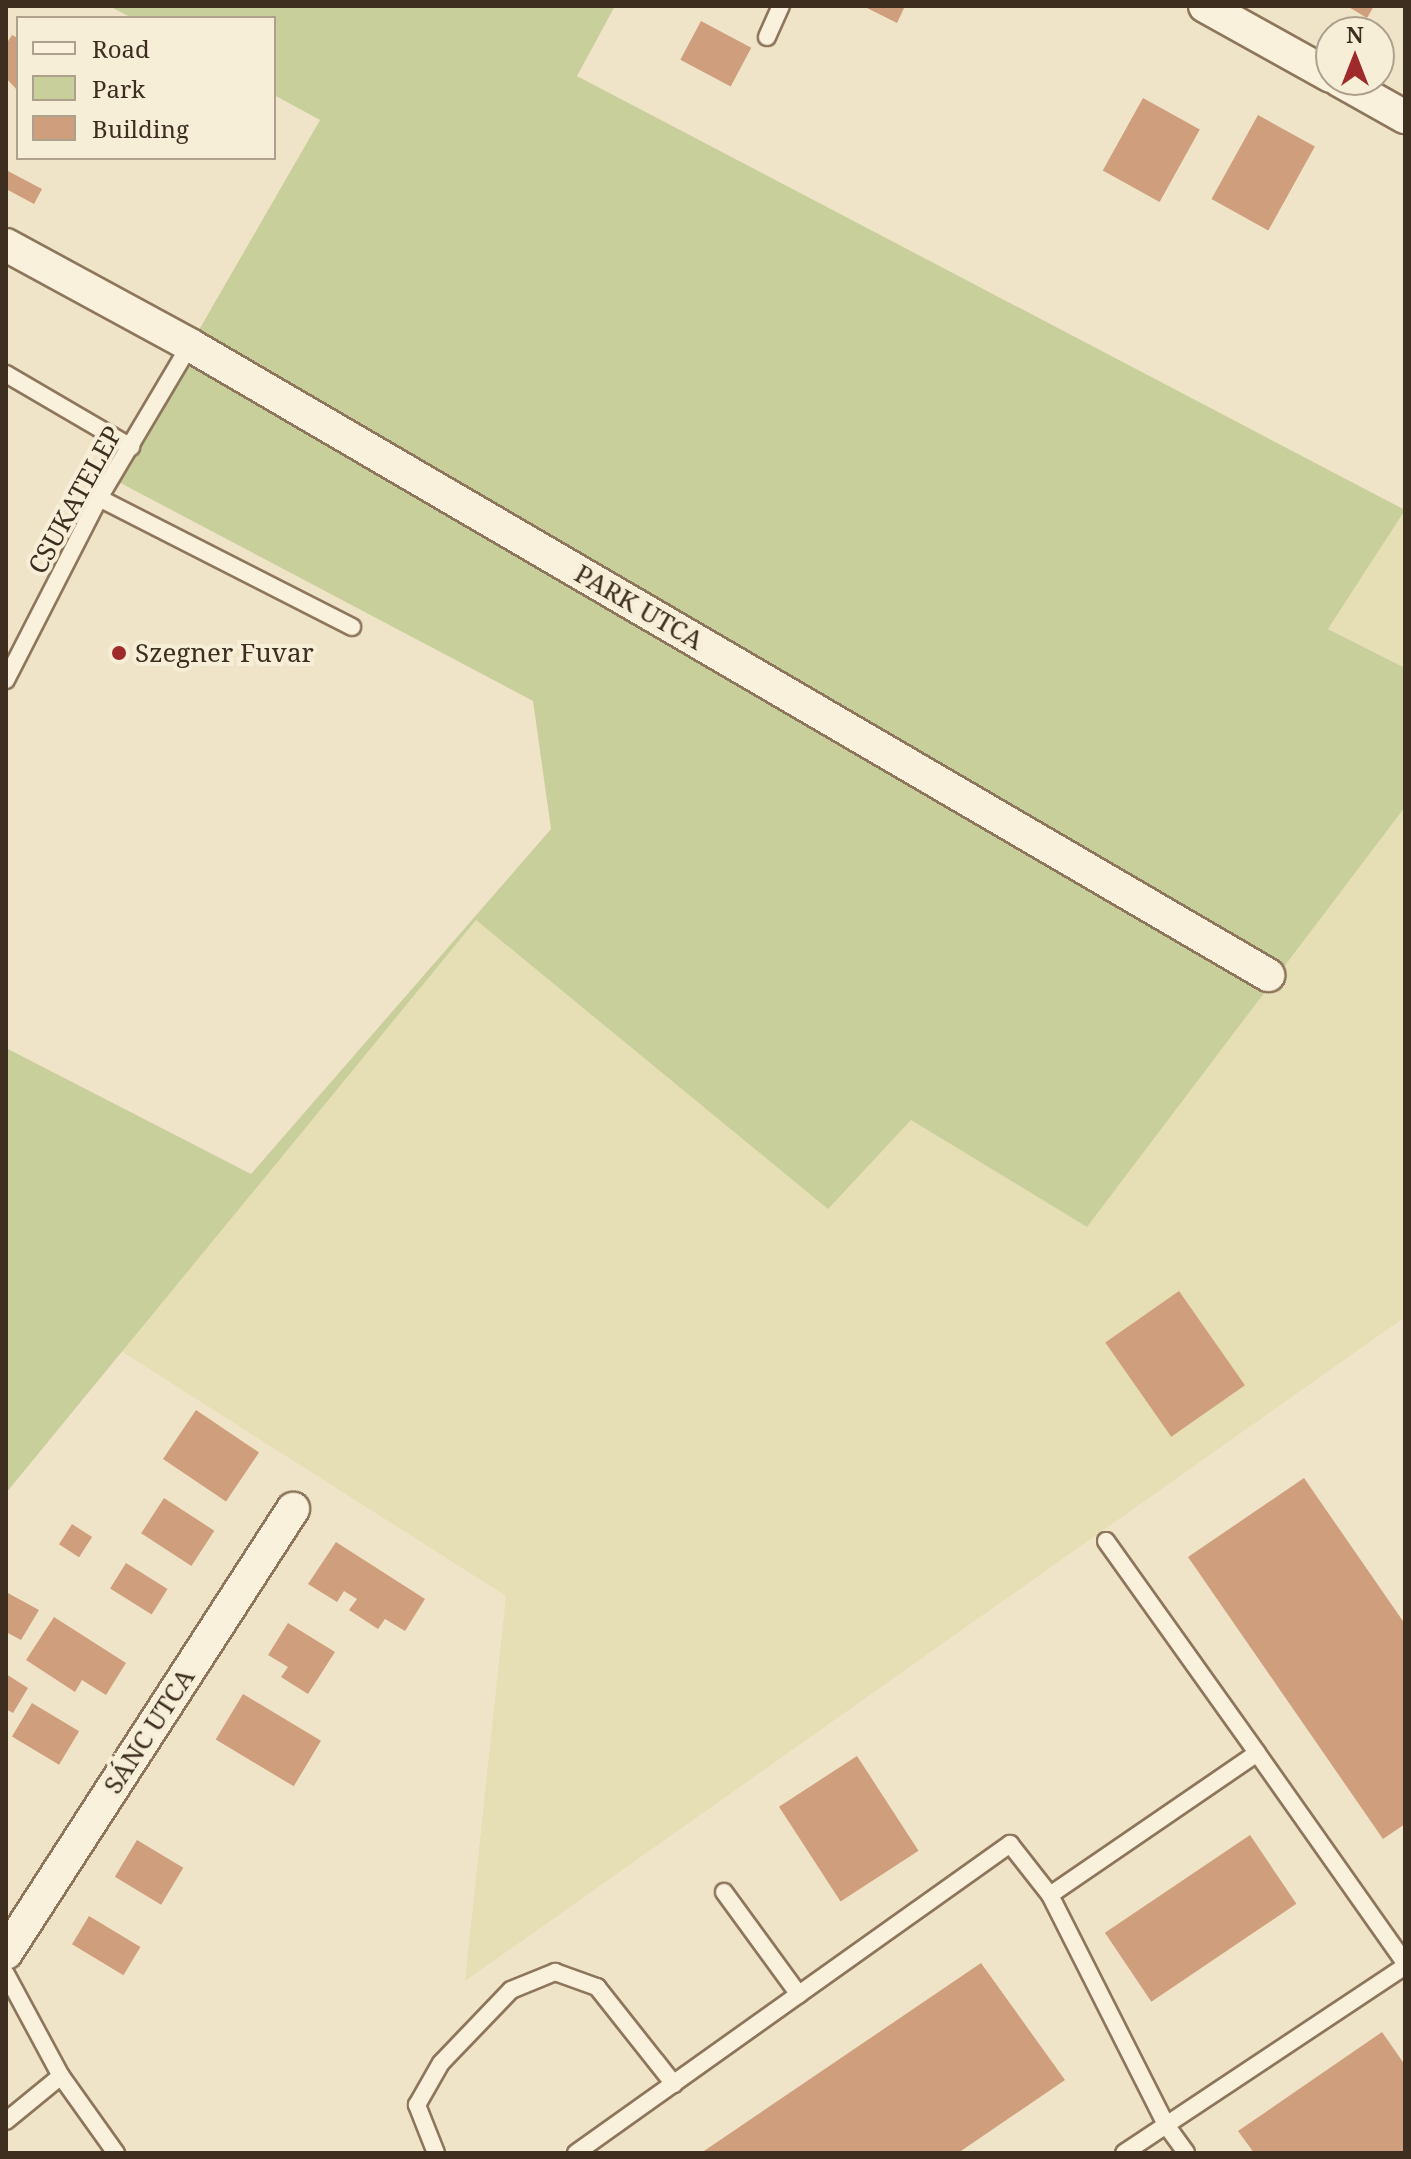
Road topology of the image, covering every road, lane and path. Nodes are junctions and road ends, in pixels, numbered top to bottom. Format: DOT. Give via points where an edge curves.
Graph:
graph roads {
  1 [pos="781,6"];
  2 [pos="1205,6"];
  3 [pos="767,37"];
  4 [pos="1315,67"];
  5 [pos="1368,96"];
  6 [pos="1405,117"];
  7 [pos="6,245"];
  8 [pos="190,345"];
  9 [pos="6,374"];
  10 [pos="131,447"];
  11 [pos="99,498"];
  12 [pos="352,627"];
  13 [pos="6,680"];
  14 [pos="1268,975"];
  15 [pos="293,1509"];
  16 [pos="1106,1541"];
  17 [pos="1257,1753"];
  18 [pos="724,1892"];
  19 [pos="1050,1895"];
  20 [pos="6,1953"];
  21 [pos="1405,1964"];
  22 [pos="6,1974"];
  23 [pos="799,1995"];
  24 [pos="61,2076"];
  25 [pos="674,2084"];
  26 [pos="6,2121"];
  27 [pos="1166,2125"];
  28 [pos="116,2153"];
  29 [pos="436,2153"];
  30 [pos="576,2153"];
  31 [pos="1124,2153"];
  32 [pos="1186,2153"];
  1 -- 3 [label="lane"];
  2 -- 4 [label="street"];
  5 -- 6 [label="street"];
  7 -- 8 [label="street, PARK UTCA"];
  8 -- 10 [label="lane, CSUKATELEP"];
  8 -- 14 [label="street, PARK UTCA"];
  9 -- 10 [label="lane"];
  10 -- 11 [label="lane, CSUKATELEP"];
  11 -- 12 [label="lane"];
  11 -- 13 [label="lane, CSUKATELEP"];
  15 -- 20 [label="street, SÁNC UTCA"];
  16 -- 17 [label="lane"];
  17 -- 19 [label="lane"];
  17 -- 21 [label="lane"];
  18 -- 23 [label="lane"];
  19 -- 23 [label="lane" via="1010,1844"];
  19 -- 27 [label="lane"];
  21 -- 27 [label="lane"];
  22 -- 24 [label="lane"];
  23 -- 25 [label="lane"];
  24 -- 26 [label="lane"];
  24 -- 28 [label="lane"];
  25 -- 29 [label="lane" via="597,1987 555,1972 511,1990 441,2063 417,2105"];
  25 -- 30 [label="lane"];
  27 -- 31 [label="lane"];
  27 -- 32 [label="lane"];
}
